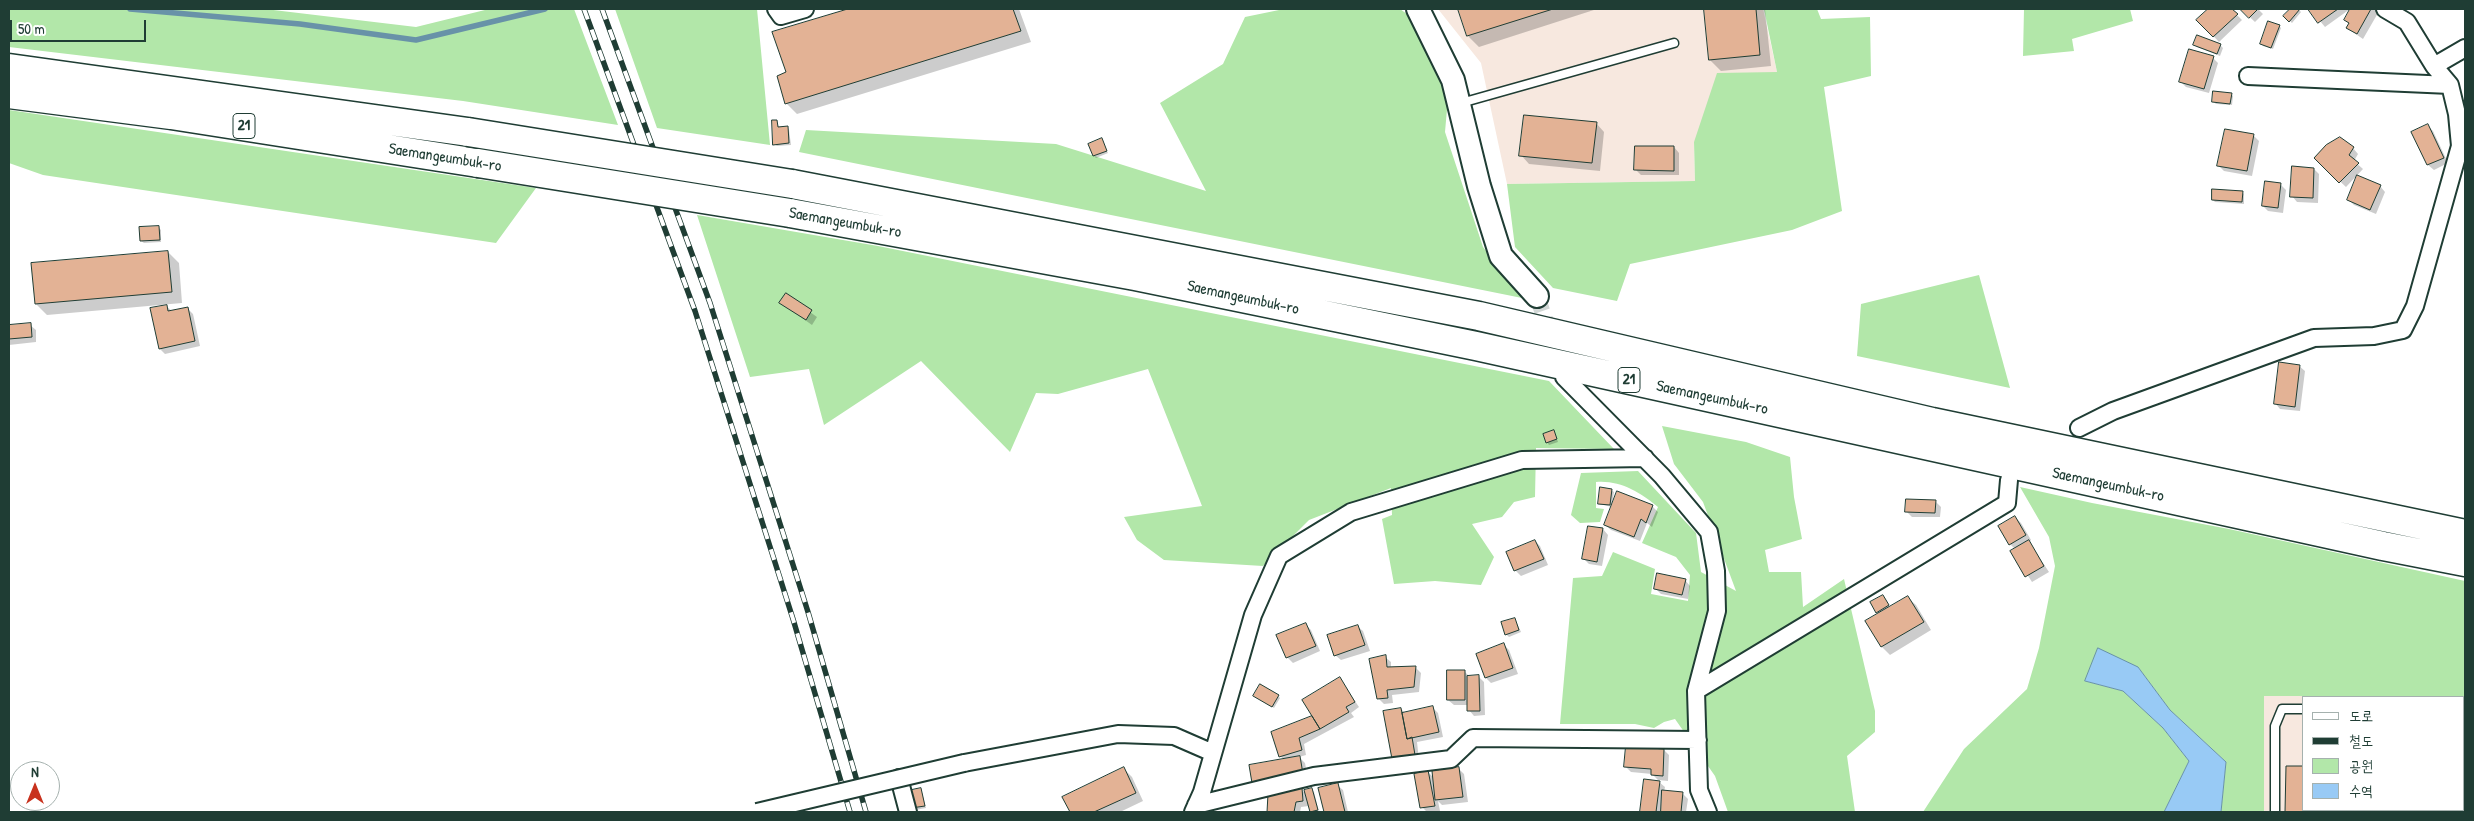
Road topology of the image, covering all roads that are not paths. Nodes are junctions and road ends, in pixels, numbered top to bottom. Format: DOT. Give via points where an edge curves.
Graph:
graph roads {
  1 [pos="776,9"];
  2 [pos="806,9"];
  3 [pos="1418,9"];
  4 [pos="2385,9"];
  5 [pos="1674,43"];
  6 [pos="2465,48"];
  7 [pos="2434,66"];
  8 [pos="9,68"];
  9 [pos="2248,76"];
  10 [pos="2450,85"];
  11 [pos="9,94"];
  12 [pos="1459,104"];
  13 [pos="1537,296"];
  14 [pos="1564,377"];
  15 [pos="2079,428"];
  16 [pos="1645,458"];
  17 [pos="2009,480"];
  18 [pos="2465,534"];
  19 [pos="2465,562"];
  20 [pos="1696,691"];
  21 [pos="2302,709"];
  22 [pos="1698,740"];
  23 [pos="1213,753"];
  24 [pos="899,778"];
  25 [pos="1195,808"];
  26 [pos="757,812"];
  27 [pos="908,812"];
  28 [pos="1708,812"];
  29 [pos="2275,812"];
  1 -- 2 [label="street" via="781,16"];
  3 -- 12 [label="street" via="1453,80"];
  4 -- 7 [label="street" via="2407,22"];
  5 -- 12 [label="lane"];
  6 -- 7 [label="street"];
  7 -- 10 [label="street"];
  8 -- 18 [label="highway, Saemangeumbuk-ro / 21, bridge" via="468,132 792,184 1479,316 1942,424"];
  9 -- 10 [label="street"];
  10 -- 15 [label="street" via="2460,146 2415,306 2403,330 2374,336 2314,338 2113,411"];
  11 -- 19 [label="highway, Saemangeumbuk-ro / 21, bridge" via="171,115 790,213 1135,276 1476,346"];
  12 -- 13 [label="street" via="1479,186 1501,256"];
  14 -- 16 [label="street"];
  16 -- 20 [label="street" via="1709,532 1716,571 1717,611"];
  16 -- 23 [label="street" via="1522,460 1351,512 1279,556 1253,615"];
  17 -- 20 [label="street" via="2007,503"];
  20 -- 22 [label="street"];
  21 -- 29 [label="lane" via="2282,709 2275,726"];
  22 -- 25 [label="street" via="1473,738 1451,759 1314,776"];
  22 -- 28 [label="street" via="1700,790"];
  23 -- 24 [label="street, bridge" via="1174,736 1118,734"];
  23 -- 25 [label="street"];
  24 -- 26 [label="street, bridge"];
  24 -- 27 [label="street"];
}
